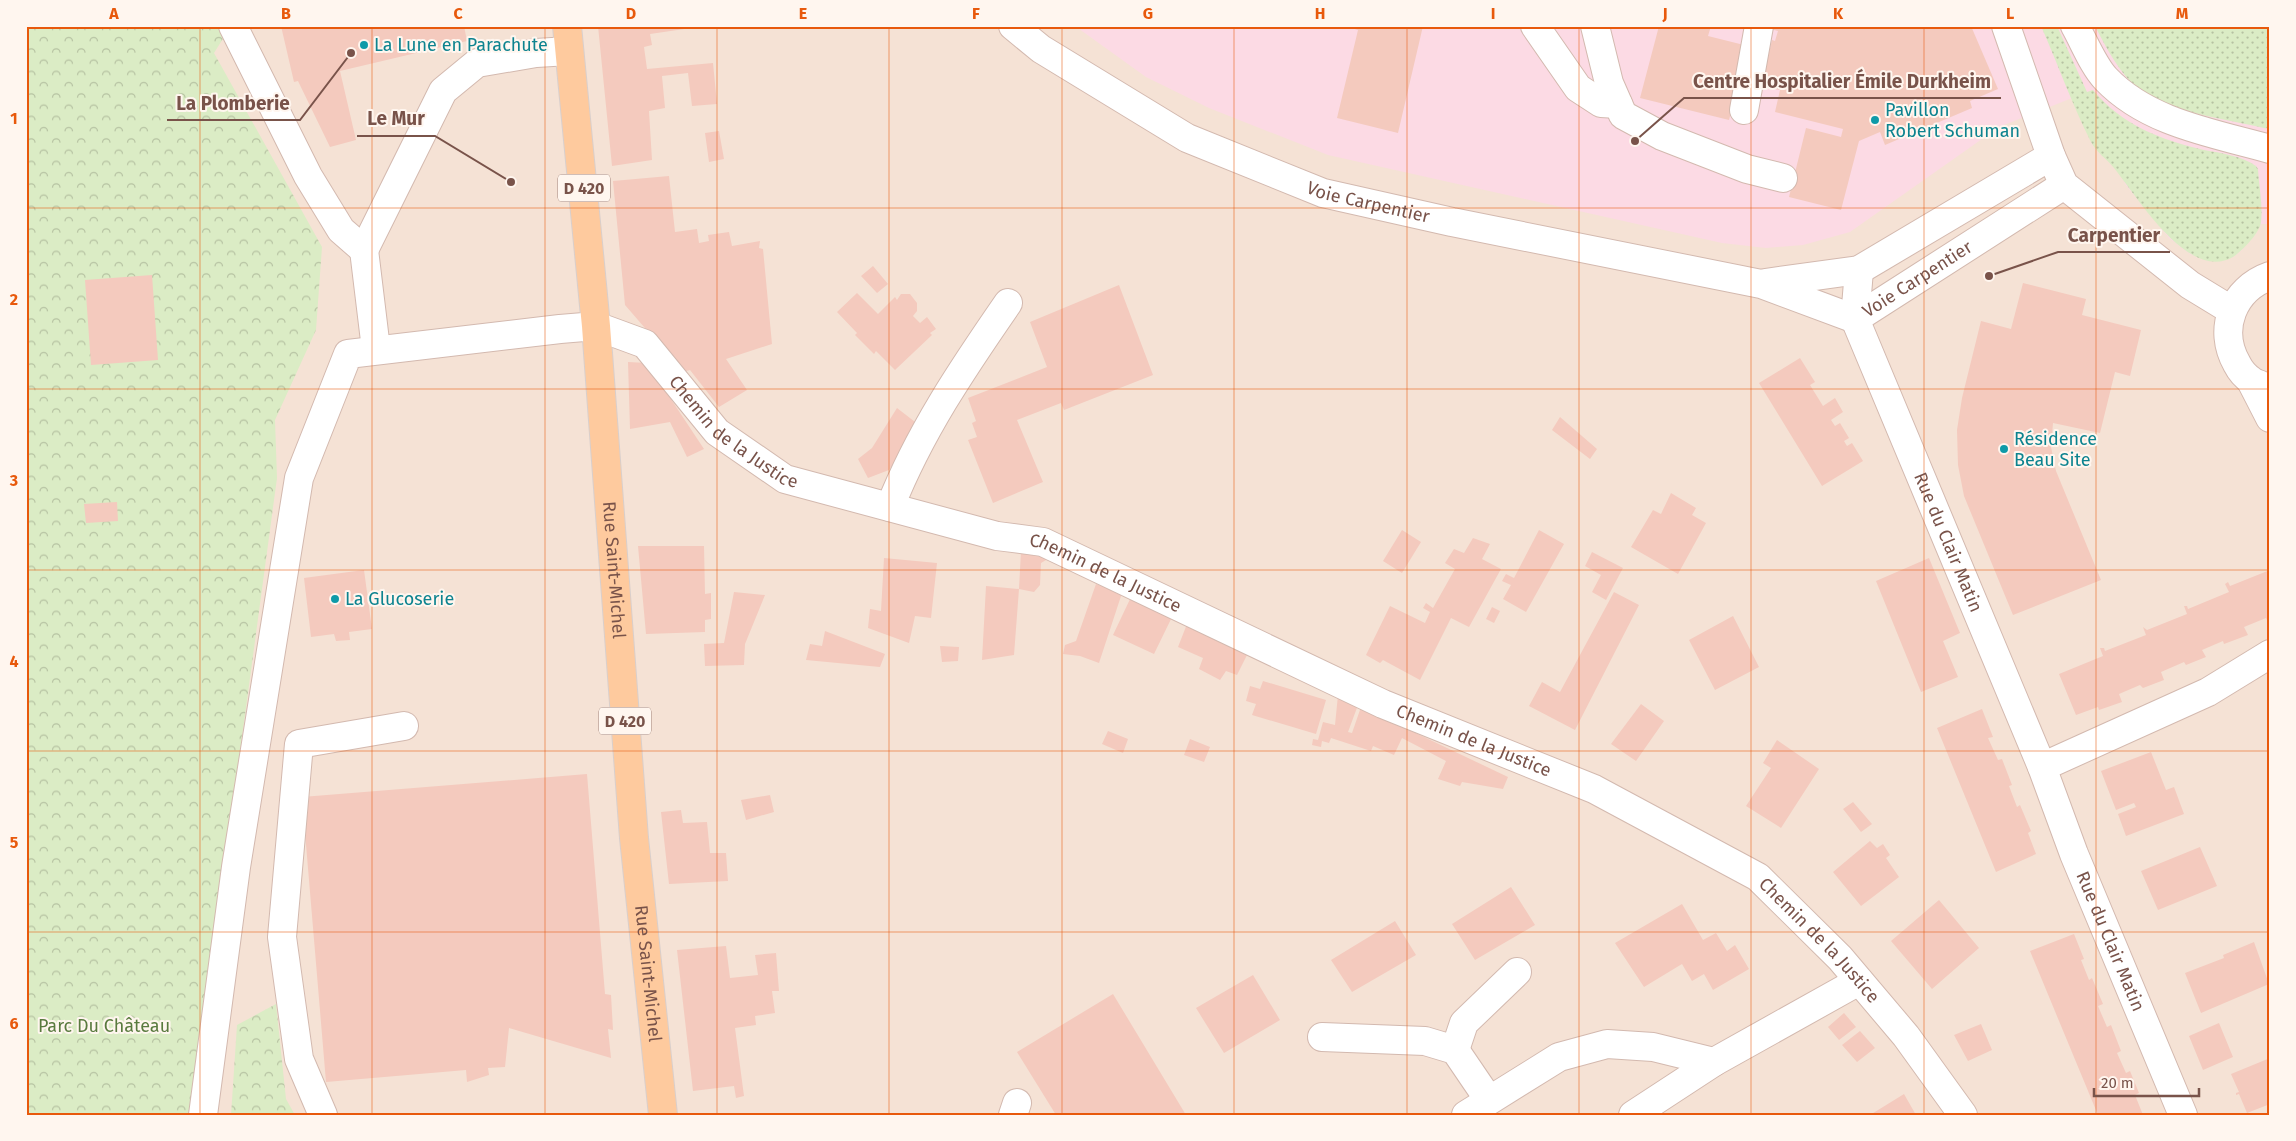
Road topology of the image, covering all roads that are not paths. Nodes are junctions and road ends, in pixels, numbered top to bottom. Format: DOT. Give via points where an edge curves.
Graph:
graph roads {
  1 [pos="233,26"];
  2 [pos="1013,26"];
  3 [pos="1535,26"];
  4 [pos="1595,26"];
  5 [pos="1759,26"];
  6 [pos="2006,26"];
  7 [pos="2075,26"];
  8 [pos="568,38"];
  9 [pos="1618,104"];
  10 [pos="1744,110"];
  11 [pos="2270,149"];
  12 [pos="2051,156"];
  13 [pos="1782,178"];
  14 [pos="2064,185"];
  15 [pos="364,250"];
  16 [pos="1859,270"];
  17 [pos="2270,276"];
  18 [pos="1761,284"];
  19 [pos="1008,302"];
  20 [pos="2231,310"];
  21 [pos="1855,319"];
  22 [pos="596,326"];
  23 [pos="376,350"];
  24 [pos="2260,385"];
  25 [pos="2270,418"];
  26 [pos="890,507"];
  27 [pos="2270,654"];
  28 [pos="404,726"];
  29 [pos="2042,767"];
  30 [pos="1517,972"];
  31 [pos="1859,981"];
  32 [pos="1322,1037"];
  33 [pos="1455,1050"];
  34 [pos="1714,1062"];
  35 [pos="1489,1100"];
  36 [pos="203,1115"];
  37 [pos="323,1115"];
  38 [pos="663,1115"];
  39 [pos="1466,1115"];
  40 [pos="1633,1115"];
  41 [pos="1963,1115"];
  42 [pos="2184,1115"];
  1 -- 15 [label="street" via="308,176 341,230"];
  2 -- 18 [label="street, Voie Carpentier" via="1041,49 1187,138 1323,193"];
  3 -- 9 [label="street" via="1578,88 1601,103"];
  4 -- 9 [label="street" via="1609,83"];
  5 -- 10 [label="street"];
  6 -- 12 [label="street"];
  7 -- 11 [label="street" via="2105,78 2133,103 2167,120"];
  8 -- 15 [label="street" via="536,53 477,63 443,91"];
  8 -- 22 [label="main road, Rue Saint-Michel / D 420"];
  9 -- 13 [label="street" via="1623,115 1662,136 1747,169"];
  12 -- 14 [label="street"];
  12 -- 16 [label="street, Voie Carpentier"];
  14 -- 20 [label="street" via="2190,285"];
  14 -- 21 [label="street, Voie Carpentier"];
  15 -- 23 [label="street"];
  16 -- 18 [label="street, Voie Carpentier"];
  16 -- 21 [label="street"];
  17 -- 20 [label="street" via="2242,292"];
  18 -- 21 [label="street, Voie Carpentier"];
  19 -- 26 [label="street" via="960,372 911,457"];
  20 -- 24 [label="street" via="2227,332 2232,355 2240,369"];
  21 -- 29 [label="street, Rue du Clair Matin"];
  22 -- 23 [label="street"];
  22 -- 26 [label="street, Chemin de la Justice" via="646,344 717,432 785,479"];
  22 -- 38 [label="main road, Rue Saint-Michel / D 420" via="634,838"];
  23 -- 36 [label="street" via="348,354 299,478 236,867"];
  24 -- 25 [label="street"];
  26 -- 31 [label="street, Chemin de la Justice" via="997,536 1043,542 1383,704 1594,789 1758,877"];
  27 -- 29 [label="street" via="2208,692"];
  28 -- 37 [label="street" via="299,744 282,937 299,1059"];
  29 -- 42 [label="street, Rue du Clair Matin" via="2074,854"];
  30 -- 33 [label="street" via="1464,1023"];
  31 -- 34 [label="street"];
  31 -- 41 [label="street, Chemin de la Justice" via="1906,1036"];
  32 -- 33 [label="street" via="1425,1041"];
  33 -- 35 [label="street"];
  34 -- 35 [label="street" via="1652,1047 1607,1044 1558,1057"];
  34 -- 40 [label="street"];
  35 -- 39 [label="street"];
}
